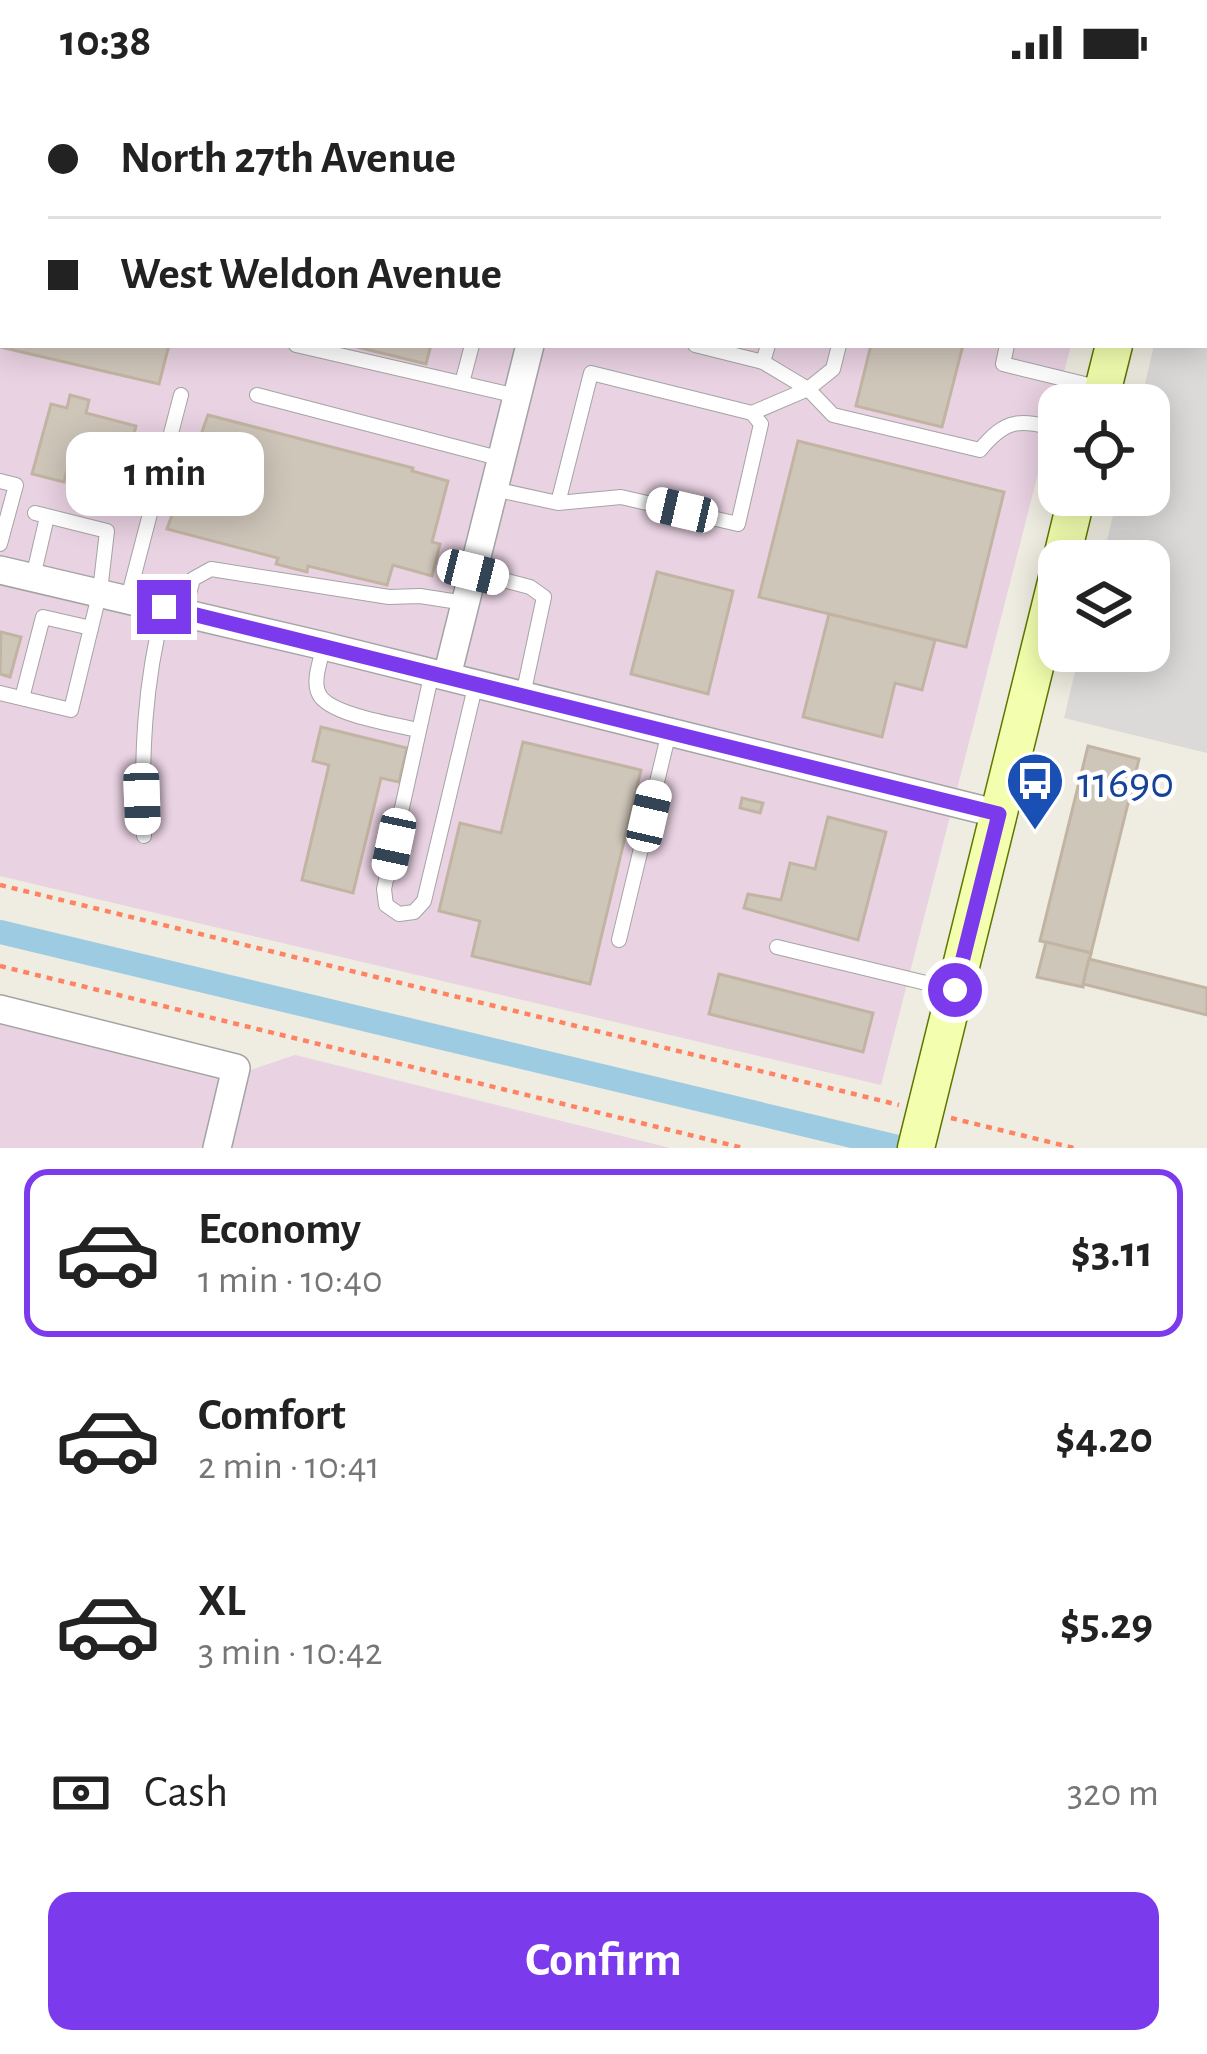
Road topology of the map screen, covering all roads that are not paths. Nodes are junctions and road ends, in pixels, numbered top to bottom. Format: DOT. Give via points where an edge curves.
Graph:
graph roads {
  1 [pos="309,348"];
  2 [pos="471,348"];
  3 [pos="529,348"];
  4 [pos="707,348"];
  5 [pos="767,348"];
  6 [pos="838,348"];
  7 [pos="1006,348"];
  8 [pos="1113,348"];
  9 [pos="763,362"];
  10 [pos="462,383"];
  11 [pos="1062,384"];
  12 [pos="1104,384"];
  13 [pos="808,389"];
  14 [pos="181,395"];
  15 [pos="257,395"];
  16 [pos="518,396"];
  17 [pos="752,413"];
  18 [pos="1038,426"];
  19 [pos="502,459"];
  20 [pos="0,481"];
  21 [pos="494,489"];
  22 [pos="558,503"];
  23 [pos="0,544"];
  24 [pos="0,570"];
  25 [pos="473,572"];
  26 [pos="33,577"];
  27 [pos="114,595"];
  28 [pos="465,603"];
  29 [pos="174,609"];
  30 [pos="91,628"];
  31 [pos="324,646"];
  32 [pos="1038,655"];
  33 [pos="439,674"];
  34 [pos="476,683"];
  35 [pos="0,693"];
  36 [pos="523,695"];
  37 [pos="22,698"];
  38 [pos="419,730"];
  39 [pos="668,732"];
  40 [pos="999,814"];
  41 [pos="144,836"];
  42 [pos="620,940"];
  43 [pos="777,947"];
  44 [pos="955,990"];
  45 [pos="0,1009"];
  46 [pos="919,1138"];
  47 [pos="217,1148"];
  1 -- 10 [label="lane"];
  2 -- 10 [label="lane"];
  3 -- 16 [label="street"];
  4 -- 9 [label="lane"];
  5 -- 9 [label="lane"];
  6 -- 13 [label="lane" via="833,369"];
  7 -- 11 [label="lane" via="1003,364"];
  8 -- 12 [label="main road"];
  9 -- 13 [label="lane"];
  10 -- 16 [label="lane"];
  13 -- 17 [label="lane"];
  13 -- 18 [label="lane" via="833,415 980,450 1012,422"];
  14 -- 27 [label="lane"];
  15 -- 19 [label="lane"];
  16 -- 19 [label="street"];
  17 -- 22 [label="lane" via="760,424 738,524 621,496"];
  17 -- 22 [label="lane" via="591,373"];
  19 -- 21 [label="street"];
  20 -- 23 [label="lane" via="16,485"];
  21 -- 22 [label="lane"];
  21 -- 25 [label="street"];
  24 -- 26 [label="street"];
  25 -- 28 [label="street"];
  25 -- 36 [label="lane" via="544,597"];
  26 -- 27 [label="street"];
  26 -- 27 [label="lane" via="41,515 107,532"];
  27 -- 29 [label="street"];
  27 -- 30 [label="lane"];
  28 -- 29 [label="lane" via="211,569 193,579"];
  28 -- 33 [label="street"];
  29 -- 31 [label="street"];
  29 -- 41 [label="lane" via="146,689"];
  30 -- 37 [label="lane" via="43,617"];
  30 -- 37 [label="lane" via="71,710"];
  31 -- 33 [label="street"];
  31 -- 38 [label="lane" via="317,681 330,706"];
  32 -- 40 [label="main road"];
  33 -- 34 [label="street"];
  33 -- 38 [label="lane"];
  34 -- 36 [label="street"];
  34 -- 38 [label="lane" via="424,901 399,914 384,890"];
  35 -- 37 [label="lane"];
  36 -- 39 [label="street"];
  39 -- 40 [label="street"];
  39 -- 42 [label="lane"];
  40 -- 44 [label="main road"];
  43 -- 44 [label="lane"];
  44 -- 46 [label="main road"];
  45 -- 47 [label="street" via="236,1068"];
}
